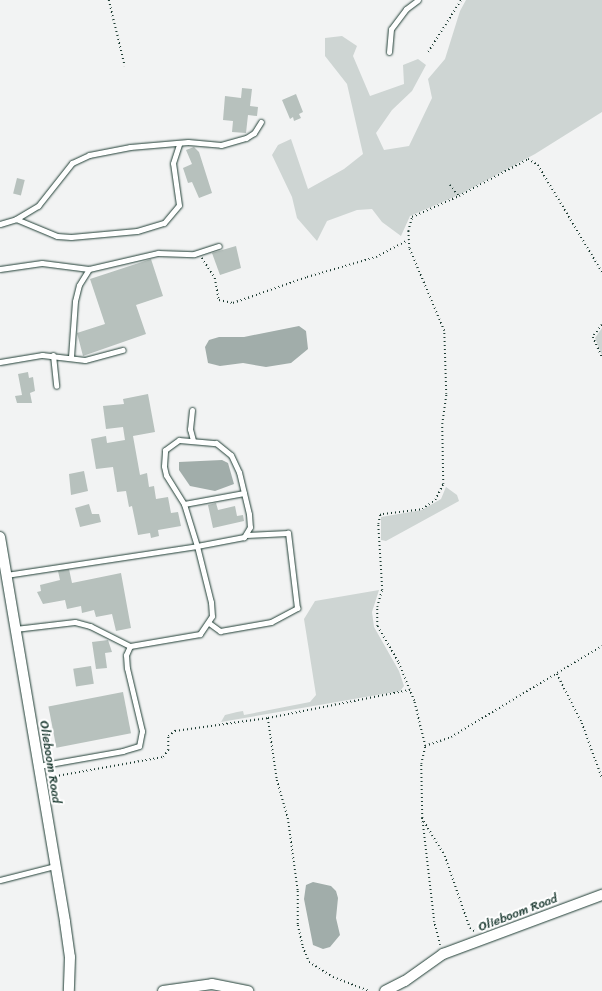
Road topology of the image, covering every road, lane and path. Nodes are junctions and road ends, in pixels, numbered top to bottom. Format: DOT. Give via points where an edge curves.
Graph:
graph roads {
  1 [pos="109,0"];
  2 [pos="418,0"];
  3 [pos="461,0"];
  4 [pos="389,52"];
  5 [pos="428,52"];
  6 [pos="125,66"];
  7 [pos="261,122"];
  8 [pos="179,144"];
  9 [pos="450,185"];
  10 [pos="459,196"];
  11 [pos="16,219"];
  12 [pos="0,224"];
  13 [pos="408,240"];
  14 [pos="219,246"];
  15 [pos="194,254"];
  16 [pos="0,269"];
  17 [pos="89,269"];
  18 [pos="602,272"];
  19 [pos="602,325"];
  20 [pos="123,350"];
  21 [pos="53,355"];
  22 [pos="71,357"];
  23 [pos="602,357"];
  24 [pos="0,362"];
  25 [pos="56,386"];
  26 [pos="192,410"];
  27 [pos="193,440"];
  28 [pos="244,493"];
  29 [pos="184,504"];
  30 [pos="246,535"];
  31 [pos="0,537"];
  32 [pos="197,546"];
  33 [pos="6,575"];
  34 [pos="209,623"];
  35 [pos="15,629"];
  36 [pos="130,646"];
  37 [pos="602,646"];
  38 [pos="557,674"];
  39 [pos="410,690"];
  40 [pos="268,718"];
  41 [pos="425,746"];
  42 [pos="38,766"];
  43 [pos="602,778"];
  44 [pos="40,779"];
  45 [pos="422,818"];
  46 [pos="55,866"];
  47 [pos="0,880"];
  48 [pos="602,895"];
  49 [pos="486,939"];
  50 [pos="443,954"];
  51 [pos="68,991"];
  52 [pos="164,991"];
  53 [pos="248,991"];
  54 [pos="370,991"];
  55 [pos="385,991"];
  1 -- 6 [label="path"];
  2 -- 4 [label="lane" via="406,9 391,29"];
  3 -- 5 [label="path"];
  7 -- 8 [label="lane" via="254,133 231,143"];
  8 -- 11 [label="lane" via="100,152 78,160 72,163 38,206"];
  8 -- 11 [label="lane" via="173,163 179,205 176,212 164,223 137,231 65,237 41,231"];
  9 -- 10 [label="path"];
  10 -- 13 [label="path" via="412,217"];
  10 -- 18 [label="path" via="528,160 538,165"];
  11 -- 12 [label="lane"];
  13 -- 15 [label="path" via="376,257 307,277 233,303 219,300 215,278 206,260"];
  13 -- 39 [label="path" via="444,332 446,394 442,424 443,484 435,500 422,509 383,514 379,520 382,590 377,607 377,626 398,662"];
  14 -- 15 [label="lane"];
  15 -- 17 [label="lane" via="158,253"];
  16 -- 17 [label="lane" via="42,263"];
  17 -- 22 [label="lane" via="75,301"];
  19 -- 23 [label="path" via="593,337"];
  20 -- 22 [label="lane" via="90,359"];
  21 -- 22 [label="lane"];
  21 -- 24 [label="lane" via="36,355"];
  21 -- 25 [label="lane"];
  26 -- 27 [label="lane" via="190,429"];
  27 -- 28 [label="lane" via="216,443 226,448 239,472"];
  27 -- 29 [label="lane" via="179,440 163,453 166,475"];
  28 -- 29 [label="lane"];
  28 -- 30 [label="lane" via="250,527"];
  29 -- 32 [label="lane"];
  30 -- 32 [label="lane" via="225,542"];
  30 -- 34 [label="lane" via="288,533 297,608 271,622 220,632"];
  31 -- 33 [label="street, Olieboom Road"];
  32 -- 33 [label="lane"];
  32 -- 34 [label="lane" via="211,602 212,616"];
  33 -- 35 [label="street, Olieboom Road"];
  34 -- 36 [label="lane" via="200,634 193,637"];
  35 -- 36 [label="lane" via="76,622 90,626"];
  35 -- 42 [label="street, Olieboom Road"];
  36 -- 42 [label="lane" via="126,656 127,668 142,731 139,746"];
  37 -- 38 [label="path"];
  38 -- 41 [label="path" via="451,737"];
  38 -- 43 [label="path" via="582,723"];
  39 -- 40 [label="path"];
  39 -- 41 [label="path"];
  40 -- 44 [label="path" via="175,731 168,736 168,750 164,757"];
  40 -- 54 [label="path" via="276,780 288,818 298,891 298,925 303,947 309,962 333,977"];
  41 -- 45 [label="path" via="421,764"];
  42 -- 44 [label="street, Olieboom Road"];
  44 -- 46 [label="street, Olieboom Road"];
  45 -- 49 [label="path" via="445,856 470,928"];
  45 -- 50 [label="path" via="434,922"];
  46 -- 47 [label="lane"];
  46 -- 51 [label="street, Olieboom Road" via="70,957"];
  48 -- 49 [label="street, Olieboom Road"];
  49 -- 50 [label="street, Olieboom Road"];
  50 -- 55 [label="street, Olieboom Road" via="411,977"];
  52 -- 53 [label="street" via="212,984"];
}
